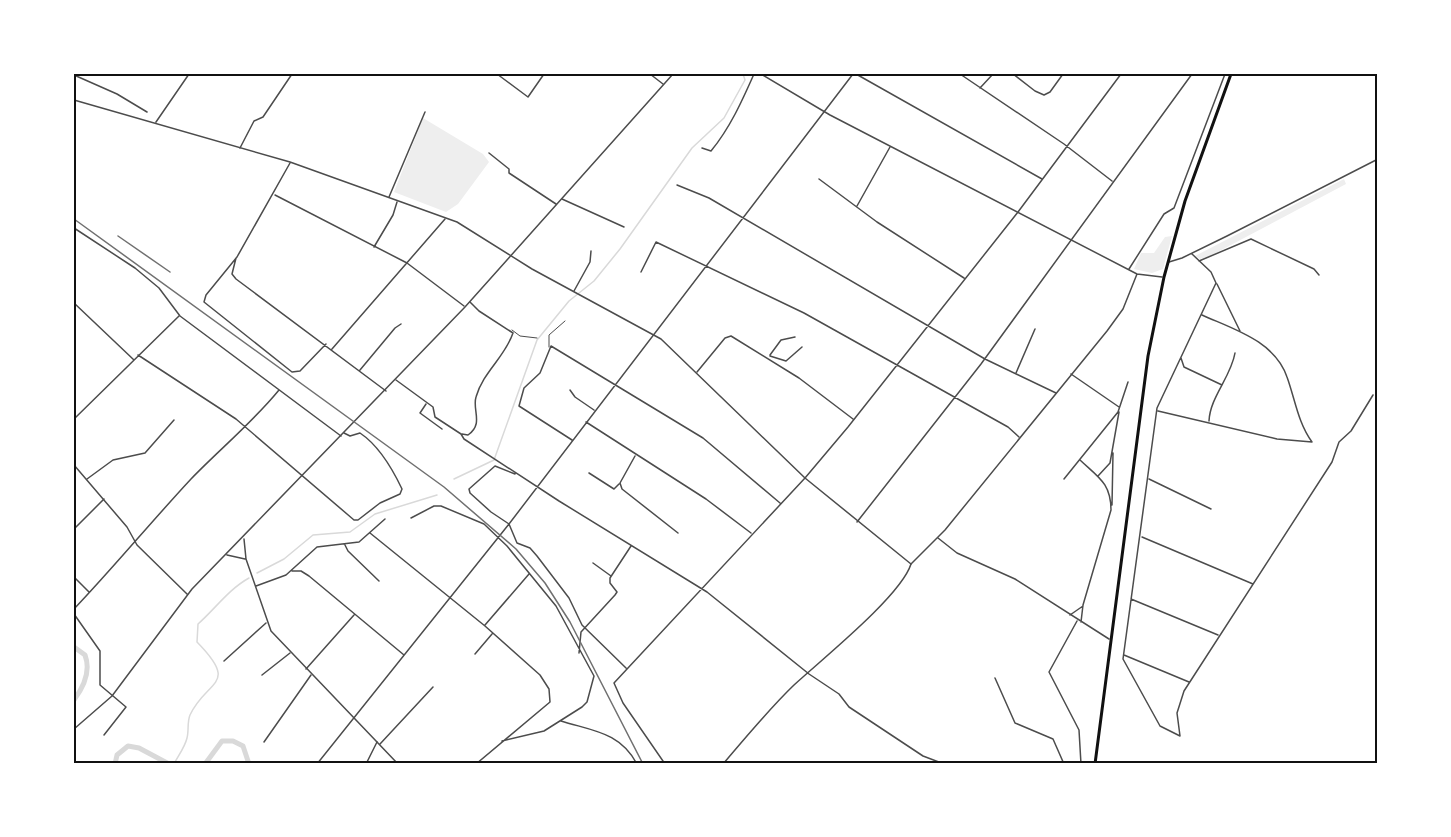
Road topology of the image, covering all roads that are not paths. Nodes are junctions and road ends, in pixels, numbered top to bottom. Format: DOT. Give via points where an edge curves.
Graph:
graph roads {
  1 [pos="189,74"];
  2 [pos="292,74"];
  3 [pos="497,74"];
  4 [pos="544,74"];
  5 [pos="650,74"];
  6 [pos="673,74"];
  7 [pos="754,74"];
  8 [pos="761,74"];
  9 [pos="854,74"];
  10 [pos="960,74"];
  11 [pos="993,74"];
  12 [pos="1013,74"];
  13 [pos="1063,74"];
  14 [pos="1121,74"];
  15 [pos="1192,74"];
  16 [pos="1225,74"];
  17 [pos="1231,74"];
  18 [pos="74,75"];
  19 [pos="663,84"];
  20 [pos="980,88"];
  21 [pos="74,100"];
  22 [pos="74,108"];
  23 [pos="147,112"];
  24 [pos="425,112"];
  25 [pos="824,112"];
  26 [pos="155,124"];
  27 [pos="890,146"];
  28 [pos="1066,146"];
  29 [pos="240,148"];
  30 [pos="702,148"];
  31 [pos="489,153"];
  32 [pos="1377,159"];
  33 [pos="290,162"];
  34 [pos="819,179"];
  35 [pos="1043,180"];
  36 [pos="1113,181"];
  37 [pos="677,185"];
  38 [pos="274,195"];
  39 [pos="389,198"];
  40 [pos="562,199"];
  41 [pos="397,201"];
  42 [pos="557,204"];
  43 [pos="857,207"];
  44 [pos="1018,212"];
  45 [pos="445,218"];
  46 [pos="745,218"];
  47 [pos="624,227"];
  48 [pos="74,228"];
  49 [pos="1072,240"];
  50 [pos="374,247"];
  51 [pos="591,251"];
  52 [pos="1192,254"];
  53 [pos="512,256"];
  54 [pos="237,257"];
  55 [pos="1199,261"];
  56 [pos="1168,262"];
  57 [pos="407,263"];
  58 [pos="708,266"];
  59 [pos="1130,269"];
  60 [pos="641,272"];
  61 [pos="1137,274"];
  62 [pos="1319,275"];
  63 [pos="1164,277"];
  64 [pos="965,279"];
  65 [pos="1216,283"];
  66 [pos="575,291"];
  67 [pos="470,302"];
  68 [pos="74,303"];
  69 [pos="465,307"];
  70 [pos="1201,315"];
  71 [pos="180,316"];
  72 [pos="565,321"];
  73 [pos="401,324"];
  74 [pos="928,326"];
  75 [pos="1035,329"];
  76 [pos="513,331"];
  77 [pos="1240,333"];
  78 [pos="654,334"];
  79 [pos="795,337"];
  80 [pos="537,338"];
  81 [pos="326,344"];
  82 [pos="802,346"];
  83 [pos="332,349"];
  84 [pos="549,349"];
  85 [pos="1235,353"];
  86 [pos="138,355"];
  87 [pos="769,357"];
  88 [pos="1181,357"];
  89 [pos="985,359"];
  90 [pos="134,360"];
  91 [pos="787,360"];
  92 [pos="897,364"];
  93 [pos="783,368"];
  94 [pos="359,370"];
  95 [pos="697,373"];
  96 [pos="1016,374"];
  97 [pos="1071,374"];
  98 [pos="396,380"];
  99 [pos="1128,382"];
  100 [pos="616,384"];
  101 [pos="1223,385"];
  102 [pos="280,389"];
  103 [pos="570,390"];
  104 [pos="386,391"];
  105 [pos="1056,393"];
  106 [pos="1373,395"];
  107 [pos="954,398"];
  108 [pos="427,403"];
  109 [pos="1120,407"];
  110 [pos="595,410"];
  111 [pos="1119,411"];
  112 [pos="1157,411"];
  113 [pos="435,417"];
  114 [pos="74,419"];
  115 [pos="174,420"];
  116 [pos="854,420"];
  117 [pos="432,422"];
  118 [pos="586,422"];
  119 [pos="1209,422"];
  120 [pos="242,426"];
  121 [pos="442,429"];
  122 [pos="344,433"];
  123 [pos="461,434"];
  124 [pos="342,436"];
  125 [pos="1019,437"];
  126 [pos="572,440"];
  127 [pos="1113,449"];
  128 [pos="636,456"];
  129 [pos="1080,460"];
  130 [pos="74,465"];
  131 [pos="589,473"];
  132 [pos="516,474"];
  133 [pos="1098,476"];
  134 [pos="302,477"];
  135 [pos="805,478"];
  136 [pos="1064,478"];
  137 [pos="87,479"];
  138 [pos="1148,479"];
  139 [pos="620,483"];
  140 [pos="538,485"];
  141 [pos="104,499"];
  142 [pos="781,504"];
  143 [pos="1211,509"];
  144 [pos="1111,510"];
  145 [pos="411,518"];
  146 [pos="385,519"];
  147 [pos="857,522"];
  148 [pos="509,524"];
  149 [pos="74,530"];
  150 [pos="370,533"];
  151 [pos="678,533"];
  152 [pos="752,533"];
  153 [pos="244,537"];
  154 [pos="1141,537"];
  155 [pos="498,538"];
  156 [pos="938,538"];
  157 [pos="135,541"];
  158 [pos="345,544"];
  159 [pos="632,545"];
  160 [pos="226,555"];
  161 [pos="246,559"];
  162 [pos="298,562"];
  163 [pos="593,563"];
  164 [pos="911,564"];
  165 [pos="291,571"];
  166 [pos="301,571"];
  167 [pos="529,573"];
  168 [pos="611,576"];
  169 [pos="74,577"];
  170 [pos="379,581"];
  171 [pos="1253,584"];
  172 [pos="256,586"];
  173 [pos="701,588"];
  174 [pos="90,593"];
  175 [pos="188,594"];
  176 [pos="450,598"];
  177 [pos="1130,599"];
  178 [pos="1083,605"];
  179 [pos="74,609"];
  180 [pos="74,614"];
  181 [pos="355,614"];
  182 [pos="1070,615"];
  183 [pos="1077,620"];
  184 [pos="267,623"];
  185 [pos="1081,623"];
  186 [pos="485,626"];
  187 [pos="585,628"];
  188 [pos="493,633"];
  189 [pos="1220,636"];
  190 [pos="1110,639"];
  191 [pos="579,648"];
  192 [pos="290,653"];
  193 [pos="579,653"];
  194 [pos="475,654"];
  195 [pos="1123,654"];
  196 [pos="404,656"];
  197 [pos="224,661"];
  198 [pos="306,669"];
  199 [pos="627,669"];
  200 [pos="311,674"];
  201 [pos="809,674"];
  202 [pos="262,675"];
  203 [pos="995,678"];
  204 [pos="1189,682"];
  205 [pos="433,687"];
  206 [pos="112,696"];
  207 [pos="353,719"];
  208 [pos="560,721"];
  209 [pos="74,729"];
  210 [pos="104,735"];
  211 [pos="377,741"];
  212 [pos="502,741"];
  213 [pos="264,742"];
  214 [pos="380,744"];
  215 [pos="317,764"];
  216 [pos="366,764"];
  217 [pos="398,764"];
  218 [pos="476,764"];
  219 [pos="637,764"];
  220 [pos="665,764"];
  221 [pos="723,764"];
  222 [pos="944,764"];
  223 [pos="1064,764"];
  224 [pos="1081,764"];
  225 [pos="1095,764"];
  1 -- 26 [label="street"];
  2 -- 29 [label="street" via="263,117 254,122"];
  3 -- 4 [label="street" via="528,97"];
  5 -- 19 [label="street"];
  6 -- 19 [label="street"];
  7 -- 30 [label="street" via="718,142 711,151"];
  8 -- 25 [label="street"];
  9 -- 25 [label="street"];
  9 -- 35 [label="street"];
  10 -- 20 [label="street"];
  11 -- 20 [label="street"];
  12 -- 13 [label="street" via="1044,95"];
  14 -- 28 [label="street"];
  15 -- 36 [label="street"];
  16 -- 59 [label="street" via="1178,201 1164,214"];
  17 -- 56 [label="highway" via="1193,176"];
  18 -- 23 [label="street"];
  19 -- 40 [label="street"];
  20 -- 28 [label="street"];
  21 -- 22 [label="lane"];
  21 -- 26 [label="street"];
  24 -- 39 [label="street"];
  25 -- 27 [label="street"];
  25 -- 46 [label="street"];
  26 -- 29 [label="street"];
  27 -- 43 [label="street"];
  27 -- 44 [label="street"];
  28 -- 35 [label="street"];
  28 -- 36 [label="street"];
  29 -- 33 [label="street"];
  31 -- 42 [label="street" via="510,173"];
  32 -- 52 [label="street"];
  33 -- 38 [label="street"];
  33 -- 39 [label="street"];
  34 -- 43 [label="street"];
  35 -- 44 [label="street"];
  36 -- 49 [label="street"];
  37 -- 46 [label="street"];
  38 -- 50 [label="street"];
  38 -- 54 [label="street"];
  39 -- 41 [label="street"];
  40 -- 42 [label="street"];
  40 -- 47 [label="street"];
  41 -- 45 [label="street"];
  41 -- 50 [label="street"];
  42 -- 53 [label="street"];
  43 -- 64 [label="street"];
  44 -- 49 [label="street"];
  44 -- 64 [label="street"];
  45 -- 53 [label="street"];
  45 -- 57 [label="street"];
  46 -- 58 [label="street"];
  46 -- 74 [label="street"];
  48 -- 71 [label="street" via="154,283"];
  49 -- 59 [label="street"];
  49 -- 89 [label="street"];
  50 -- 57 [label="street"];
  51 -- 66 [label="street" via="590,262"];
  52 -- 55 [label="street"];
  52 -- 56 [label="street"];
  53 -- 66 [label="street"];
  53 -- 67 [label="street"];
  54 -- 81 [label="street" via="232,274 236,279"];
  54 -- 81 [label="street" via="204,302 296,373"];
  55 -- 62 [label="street" via="1251,239"];
  55 -- 65 [label="street"];
  56 -- 63 [label="highway"];
  57 -- 69 [label="street"];
  57 -- 83 [label="street"];
  58 -- 60 [label="street" via="655,242"];
  58 -- 78 [label="street"];
  58 -- 92 [label="street"];
  59 -- 61 [label="street"];
  61 -- 63 [label="street"];
  61 -- 97 [label="street" via="1123,309"];
  63 -- 190 [label="highway" via="1141,398"];
  64 -- 74 [label="street"];
  65 -- 70 [label="street"];
  65 -- 77 [label="street"];
  66 -- 78 [label="street"];
  67 -- 69 [label="street"];
  67 -- 76 [label="street"];
  68 -- 90 [label="street"];
  69 -- 98 [label="street"];
  70 -- 77 [label="street"];
  70 -- 88 [label="street"];
  71 -- 86 [label="street"];
  71 -- 102 [label="street"];
  72 -- 84 [label="lane" via="549,335"];
  73 -- 94 [label="street"];
  74 -- 89 [label="street"];
  74 -- 92 [label="street"];
  75 -- 96 [label="street"];
  76 -- 80 [label="lane"];
  76 -- 123 [label="street" via="481,382 475,403 475,429 468,435"];
  77 -- 119 [label="street" via="1260,343 1283,368 1312,442 1277,439"];
  78 -- 95 [label="street"];
  78 -- 100 [label="street"];
  79 -- 87 [label="street" via="781,340"];
  81 -- 83 [label="street"];
  82 -- 91 [label="street"];
  83 -- 94 [label="street"];
  84 -- 100 [label="street" via="551,346"];
  84 -- 126 [label="street" via="540,373 524,388 519,406"];
  85 -- 101 [label="street"];
  86 -- 90 [label="street"];
  86 -- 120 [label="street"];
  87 -- 91 [label="street"];
  87 -- 93 [label="street"];
  87 -- 95 [label="street" via="728,336"];
  88 -- 101 [label="street" via="1184,367"];
  88 -- 112 [label="street"];
  89 -- 96 [label="street"];
  89 -- 107 [label="street"];
  90 -- 114 [label="street"];
  91 -- 93 [label="street"];
  92 -- 107 [label="street"];
  92 -- 116 [label="street"];
  93 -- 116 [label="street"];
  94 -- 104 [label="street"];
  95 -- 135 [label="street"];
  96 -- 105 [label="street"];
  97 -- 105 [label="street"];
  97 -- 109 [label="street"];
  98 -- 104 [label="street"];
  98 -- 108 [label="street"];
  99 -- 109 [label="street"];
  100 -- 110 [label="street"];
  100 -- 142 [label="street" via="703,438"];
  101 -- 119 [label="street"];
  102 -- 120 [label="street"];
  102 -- 124 [label="street"];
  103 -- 110 [label="street"];
  104 -- 122 [label="street"];
  105 -- 125 [label="street"];
  106 -- 171 [label="street"];
  107 -- 125 [label="street"];
  107 -- 147 [label="street"];
  108 -- 113 [label="street" via="433,407"];
  108 -- 117 [label="street" via="420,413"];
  109 -- 111 [label="street"];
  110 -- 118 [label="street"];
  111 -- 127 [label="street"];
  111 -- 129 [label="street"];
  112 -- 119 [label="street"];
  112 -- 138 [label="street"];
  113 -- 117 [label="street"];
  113 -- 123 [label="street"];
  115 -- 137 [label="street" via="145,453 113,460"];
  116 -- 135 [label="street"];
  117 -- 121 [label="street"];
  118 -- 126 [label="street"];
  118 -- 128 [label="street"];
  120 -- 134 [label="street"];
  120 -- 157 [label="street"];
  122 -- 124 [label="street"];
  122 -- 134 [label="street" via="365,437 386,461 402,489 400,494 354,520"];
  123 -- 132 [label="street"];
  124 -- 134 [label="street"];
  125 -- 156 [label="street"];
  126 -- 140 [label="street"];
  127 -- 133 [label="street" via="1107,468"];
  127 -- 144 [label="street"];
  128 -- 139 [label="street"];
  128 -- 152 [label="street"];
  129 -- 133 [label="street"];
  129 -- 136 [label="street"];
  130 -- 137 [label="street"];
  131 -- 139 [label="street" via="614,489"];
  132 -- 140 [label="street" via="532,486"];
  132 -- 148 [label="street" via="495,466 469,489"];
  133 -- 144 [label="street" via="1106,485"];
  134 -- 153 [label="street"];
  135 -- 142 [label="street"];
  135 -- 147 [label="street"];
  137 -- 141 [label="street"];
  138 -- 143 [label="street"];
  138 -- 154 [label="street"];
  139 -- 151 [label="street" via="622,489"];
  140 -- 148 [label="street"];
  140 -- 159 [label="street"];
  141 -- 149 [label="street"];
  141 -- 157 [label="street"];
  142 -- 152 [label="street"];
  144 -- 178 [label="street"];
  145 -- 155 [label="street" via="434,506 484,524"];
  146 -- 150 [label="street"];
  147 -- 164 [label="street"];
  148 -- 155 [label="street"];
  148 -- 187 [label="street" via="517,543 530,548 569,598"];
  150 -- 158 [label="street" via="359,542"];
  150 -- 176 [label="street"];
  152 -- 173 [label="street"];
  153 -- 160 [label="street"];
  153 -- 161 [label="street"];
  154 -- 171 [label="street"];
  154 -- 177 [label="street"];
  155 -- 167 [label="street"];
  155 -- 176 [label="street"];
  156 -- 164 [label="street"];
  156 -- 182 [label="street" via="957,553 1015,579"];
  157 -- 174 [label="street"];
  157 -- 175 [label="street"];
  158 -- 162 [label="street" via="316,547"];
  158 -- 170 [label="street"];
  159 -- 168 [label="street"];
  159 -- 173 [label="street"];
  160 -- 161 [label="street"];
  160 -- 175 [label="street"];
  161 -- 172 [label="street"];
  162 -- 165 [label="street"];
  162 -- 166 [label="street"];
  163 -- 168 [label="street"];
  164 -- 201 [label="street" via="899,585"];
  165 -- 166 [label="street"];
  165 -- 172 [label="street" via="271,583"];
  166 -- 181 [label="street"];
  167 -- 186 [label="street"];
  167 -- 191 [label="street" via="555,606"];
  168 -- 187 [label="street" via="610,583 617,592"];
  169 -- 174 [label="street"];
  171 -- 189 [label="street"];
  172 -- 184 [label="street"];
  173 -- 199 [label="street"];
  173 -- 201 [label="street"];
  174 -- 179 [label="street"];
  175 -- 206 [label="street"];
  176 -- 186 [label="street"];
  176 -- 196 [label="street"];
  177 -- 189 [label="street"];
  177 -- 195 [label="street"];
  178 -- 182 [label="street"];
  178 -- 185 [label="street"];
  180 -- 206 [label="street" via="100,651 100,685"];
  181 -- 196 [label="street"];
  181 -- 198 [label="street"];
  182 -- 183 [label="street"];
  183 -- 185 [label="street"];
  183 -- 224 [label="street" via="1049,672 1079,730"];
  184 -- 192 [label="street"];
  184 -- 197 [label="street"];
  185 -- 190 [label="street"];
  186 -- 188 [label="street"];
  187 -- 191 [label="street"];
  187 -- 199 [label="street"];
  188 -- 194 [label="street"];
  188 -- 212 [label="street" via="545,681 551,693 550,702"];
  189 -- 204 [label="street"];
  190 -- 225 [label="highway"];
  191 -- 193 [label="street"];
  191 -- 208 [label="street" via="594,680 587,702"];
  192 -- 198 [label="street"];
  192 -- 202 [label="street"];
  195 -- 204 [label="street"];
  195 -- 204 [label="street" via="1150,713 1160,726 1180,736 1177,713"];
  196 -- 207 [label="street"];
  198 -- 200 [label="street"];
  199 -- 220 [label="street" via="614,683 623,703"];
  200 -- 207 [label="street"];
  200 -- 213 [label="street"];
  201 -- 221 [label="street"];
  201 -- 222 [label="street" via="838,694 849,707 923,756"];
  203 -- 223 [label="street" via="1015,723 1053,739"];
  205 -- 214 [label="street"];
  206 -- 209 [label="street"];
  206 -- 210 [label="street" via="126,707"];
  207 -- 211 [label="street"];
  207 -- 215 [label="street"];
  208 -- 212 [label="street" via="544,731"];
  208 -- 219 [label="street" via="614,737 629,748"];
  211 -- 214 [label="street"];
  211 -- 216 [label="street"];
  212 -- 218 [label="street"];
  214 -- 217 [label="street"];
}
